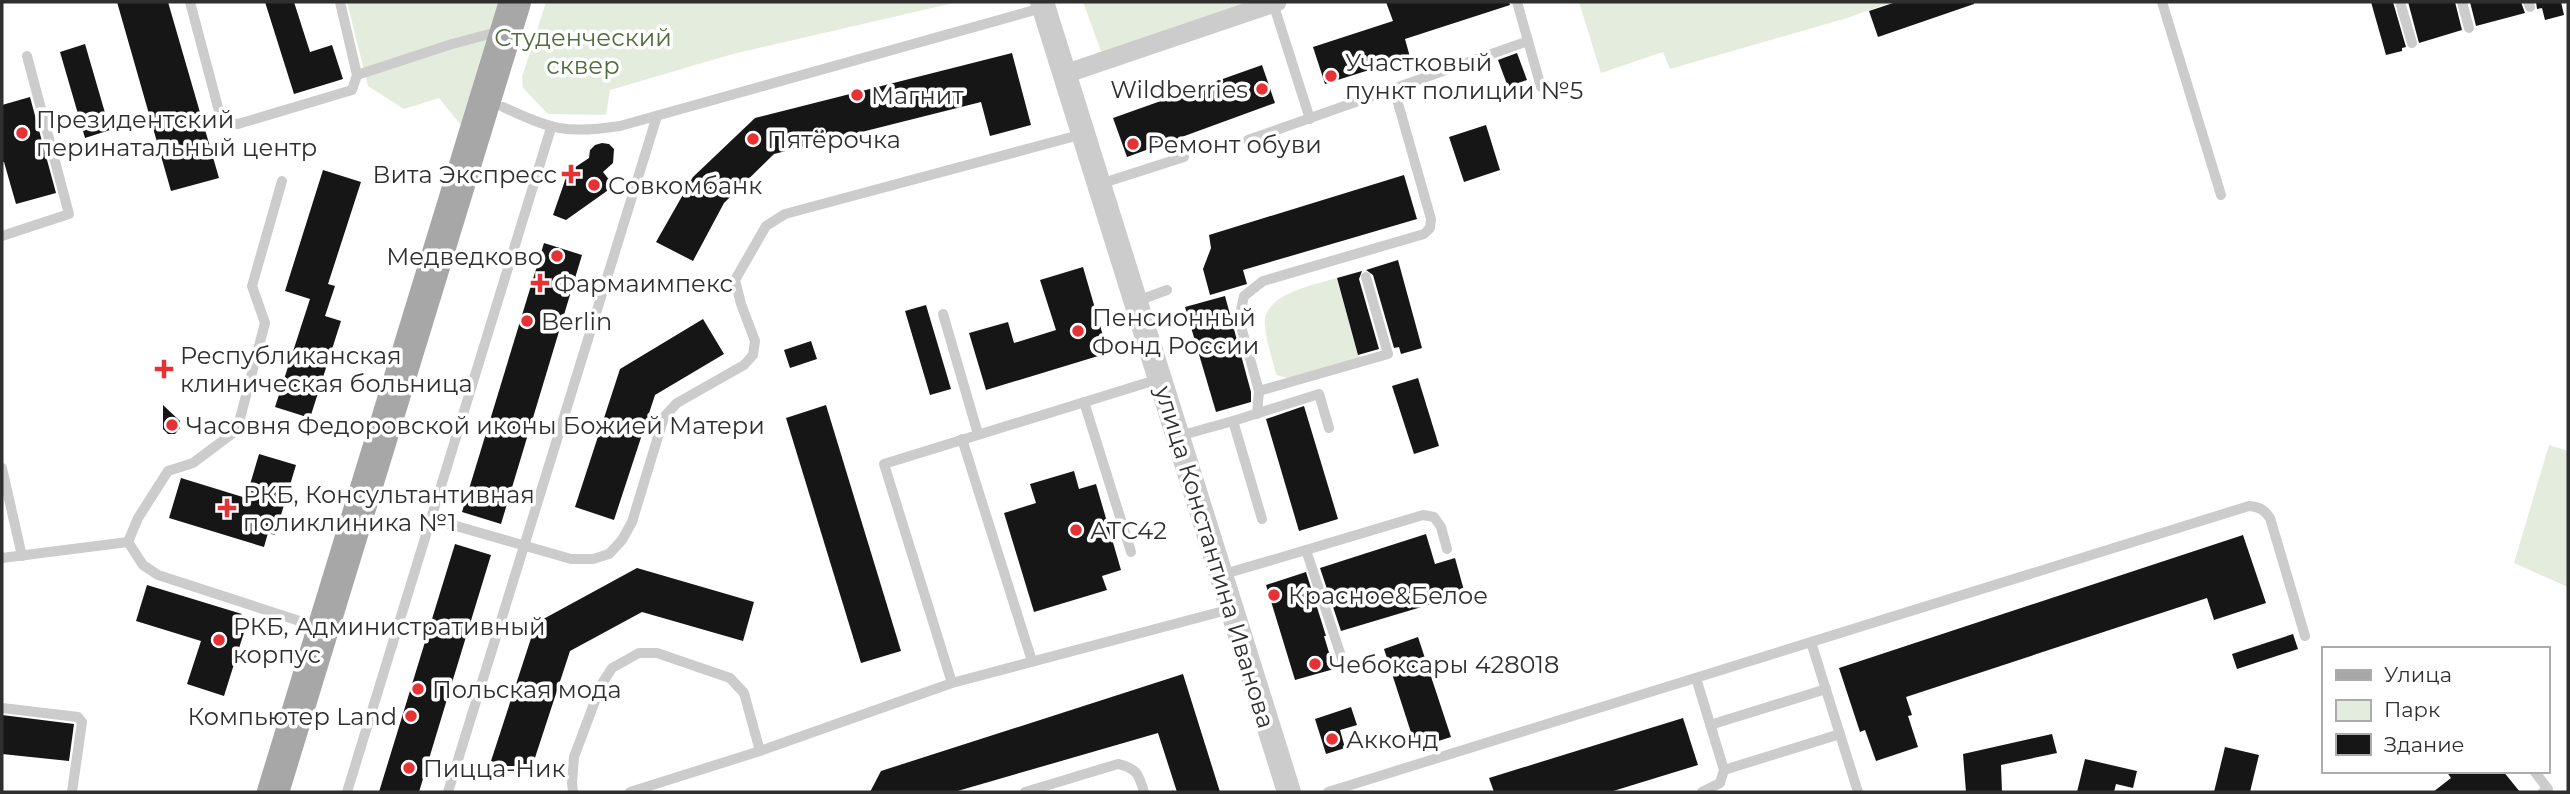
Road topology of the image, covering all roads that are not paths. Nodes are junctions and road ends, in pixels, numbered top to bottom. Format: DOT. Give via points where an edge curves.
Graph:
graph roads {
  1 [pos="190,2"];
  2 [pos="340,2"];
  3 [pos="535,2"];
  4 [pos="1275,2"];
  5 [pos="1517,2"];
  6 [pos="2162,2"];
  7 [pos="2400,2"];
  8 [pos="2462,2"];
  9 [pos="1043,5"];
  10 [pos="510,16"];
  11 [pos="2469,28"];
  12 [pos="1528,41"];
  13 [pos="2412,43"];
  14 [pos="27,56"];
  15 [pos="1065,74"];
  16 [pos="358,75"];
  17 [pos="1541,87"];
  18 [pos="1394,89"];
  19 [pos="503,107"];
  20 [pos="657,116"];
  21 [pos="1310,118"];
  22 [pos="551,128"];
  23 [pos="1083,134"];
  24 [pos="1248,140"];
  25 [pos="1184,158"];
  26 [pos="282,181"];
  27 [pos="1099,184"];
  28 [pos="2221,195"];
  29 [pos="2,236"];
  30 [pos="1366,277"];
  31 [pos="1167,290"];
  32 [pos="1136,302"];
  33 [pos="943,314"];
  34 [pos="1160,379"];
  35 [pos="1259,391"];
  36 [pos="1084,402"];
  37 [pos="1257,414"];
  38 [pos="1233,421"];
  39 [pos="1329,428"];
  40 [pos="978,434"];
  41 [pos="1179,436"];
  42 [pos="962,439"];
  43 [pos="2,468"];
  44 [pos="432,519"];
  45 [pos="1262,519"];
  46 [pos="128,542"];
  47 [pos="523,546"];
  48 [pos="1447,549"];
  49 [pos="1306,550"];
  50 [pos="1131,552"];
  51 [pos="22,555"];
  52 [pos="2,558"];
  53 [pos="1221,575"];
  54 [pos="1231,609"];
  55 [pos="322,628"];
  56 [pos="2305,636"];
  57 [pos="1811,642"];
  58 [pos="1032,661"];
  59 [pos="1345,668"];
  60 [pos="1696,678"];
  61 [pos="952,683"];
  62 [pos="1826,689"];
  63 [pos="2,708"];
  64 [pos="1710,725"];
  65 [pos="1840,734"];
  66 [pos="760,751"];
  67 [pos="1724,770"];
  68 [pos="2536,773"];
  69 [pos="72,792"];
  70 [pos="273,792"];
  71 [pos="294,792"];
  72 [pos="347,792"];
  73 [pos="448,792"];
  74 [pos="573,792"];
  75 [pos="630,792"];
  76 [pos="1025,792"];
  77 [pos="1144,792"];
  78 [pos="1289,792"];
  79 [pos="1328,792"];
  80 [pos="1702,792"];
  81 [pos="1858,792"];
  82 [pos="2543,792"];
  1 -- 16 [label="lane" via="220,115 227,123 238,124 352,90"];
  2 -- 16 [label="lane"];
  3 -- 19 [label="main road"];
  4 -- 15 [label="street"];
  4 -- 21 [label="lane"];
  5 -- 12 [label="lane"];
  6 -- 28 [label="lane"];
  7 -- 13 [label="lane"];
  8 -- 11 [label="lane"];
  9 -- 15 [label="street, улица Константина Иванова"];
  9 -- 20 [label="lane"];
  10 -- 16 [label="lane" via="452,44"];
  10 -- 55 [label="main road"];
  12 -- 17 [label="lane"];
  12 -- 18 [label="lane"];
  14 -- 29 [label="lane" via="69,214"];
  15 -- 23 [label="street, улица Константина Иванова"];
  18 -- 21 [label="lane"];
  18 -- 35 [label="lane" via="1430,228 1424,234 1263,281 1244,296 1240,319"];
  19 -- 22 [label="lane"];
  19 -- 71 [label="main road"];
  20 -- 22 [label="lane" via="586,131"];
  20 -- 47 [label="lane"];
  21 -- 24 [label="lane"];
  22 -- 44 [label="lane"];
  23 -- 27 [label="street, улица Константина Иванова"];
  23 -- 47 [label="lane" via="785,214 766,226 735,280 755,341 753,355 664,416 632,522 622,540 609,554 593,559 571,559"];
  25 -- 27 [label="lane"];
  26 -- 46 [label="lane" via="252,286 265,323 237,429 193,463 168,471"];
  27 -- 32 [label="street, улица Константина Иванова"];
  30 -- 35 [label="lane" via="1388,354"];
  31 -- 32 [label="lane"];
  32 -- 34 [label="street, улица Константина Иванова"];
  33 -- 40 [label="lane"];
  34 -- 36 [label="lane"];
  34 -- 41 [label="street, улица Константина Иванова"];
  35 -- 37 [label="lane"];
  36 -- 40 [label="lane"];
  36 -- 50 [label="lane"];
  37 -- 38 [label="lane"];
  37 -- 39 [label="lane" via="1319,394"];
  38 -- 41 [label="lane"];
  38 -- 45 [label="lane"];
  40 -- 42 [label="lane"];
  41 -- 53 [label="street, улица Константина Иванова"];
  42 -- 58 [label="lane"];
  42 -- 61 [label="lane" via="884,464"];
  43 -- 51 [label="lane"];
  44 -- 47 [label="lane"];
  44 -- 72 [label="lane"];
  46 -- 51 [label="lane"];
  46 -- 55 [label="lane" via="143,565 158,575"];
  47 -- 73 [label="lane"];
  48 -- 49 [label="lane" via="1434,517 1423,515"];
  49 -- 53 [label="lane"];
  49 -- 59 [label="lane"];
  51 -- 52 [label="lane"];
  53 -- 54 [label="street, улица Константина Иванова"];
  54 -- 58 [label="lane"];
  54 -- 78 [label="street, улица Константина Иванова"];
  55 -- 70 [label="main road"];
  56 -- 57 [label="lane" via="2270,518 2258,507 2249,506"];
  57 -- 60 [label="lane"];
  57 -- 62 [label="lane"];
  58 -- 61 [label="lane"];
  60 -- 64 [label="lane"];
  60 -- 79 [label="lane"];
  61 -- 66 [label="lane"];
  62 -- 64 [label="lane"];
  62 -- 65 [label="lane"];
  63 -- 69 [label="lane" via="78,717 82,722"];
  64 -- 67 [label="lane"];
  65 -- 67 [label="lane"];
  65 -- 81 [label="lane"];
  66 -- 74 [label="lane" via="744,693 730,678 657,653 639,653 612,668 600,685 574,757"];
  66 -- 75 [label="lane"];
  67 -- 80 [label="lane" via="1720,783"];
  68 -- 82 [label="lane" via="2548,789"];
  76 -- 77 [label="lane" via="1118,764 1131,767"];
}
